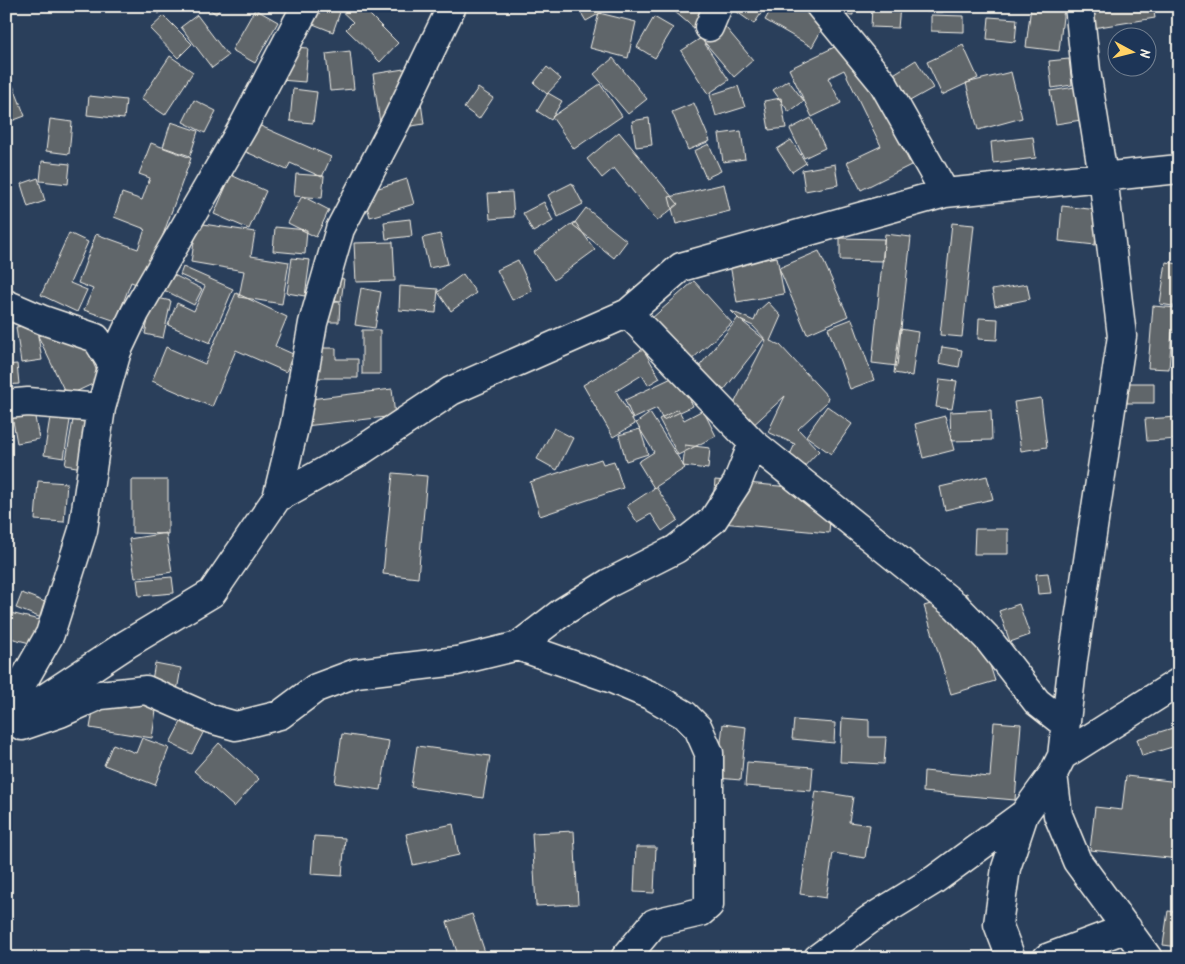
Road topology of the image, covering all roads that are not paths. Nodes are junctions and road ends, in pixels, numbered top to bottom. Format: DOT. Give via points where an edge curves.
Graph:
graph roads {
  1 [pos="306,6"];
  2 [pos="452,6"];
  3 [pos="820,6"];
  4 [pos="1079,6"];
  5 [pos="1179,169"];
  6 [pos="1103,176"];
  7 [pos="945,193"];
  8 [pos="6,304"];
  9 [pos="628,313"];
  10 [pos="113,365"];
  11 [pos="6,404"];
  12 [pos="101,408"];
  13 [pos="753,443"];
  14 [pos="277,498"];
  15 [pos="518,646"];
  16 [pos="1179,682"];
  17 [pos="6,716"];
  18 [pos="6,724"];
  19 [pos="1066,724"];
  20 [pos="6,731"];
  21 [pos="1058,765"];
  22 [pos="1024,814"];
  23 [pos="1127,928"];
  24 [pos="624,958"];
  25 [pos="818,958"];
  26 [pos="1011,958"];
  27 [pos="1047,958"];
  28 [pos="1148,958"];
  1 -- 10 [label="street" via="244,125 135,313"];
  2 -- 14 [label="street" via="340,229 313,323 295,424"];
  3 -- 7 [label="street" via="883,83"];
  4 -- 6 [label="street"];
  5 -- 6 [label="street"];
  6 -- 7 [label="street"];
  6 -- 19 [label="street" via="1122,336"];
  7 -- 9 [label="street" via="681,267"];
  8 -- 10 [label="street" via="96,338"];
  9 -- 13 [label="street"];
  9 -- 14 [label="street" via="451,391 359,452"];
  10 -- 12 [label="street"];
  11 -- 12 [label="street" via="28,402"];
  12 -- 17 [label="street" via="84,530 50,634"];
  13 -- 15 [label="street" via="737,483 713,520 676,548 561,614"];
  13 -- 19 [label="street" via="956,606 988,639 1037,702"];
  14 -- 18 [label="street" via="212,593 127,644"];
  15 -- 20 [label="street" via="457,661 356,673 316,688 280,715 236,726 211,720 146,690 100,696"];
  15 -- 24 [label="street" via="610,678 668,706 698,728 710,753 709,905 701,912 654,923"];
  16 -- 21 [label="street"];
  19 -- 21 [label="street"];
  21 -- 22 [label="street"];
  21 -- 23 [label="street" via="1058,815 1077,860"];
  22 -- 25 [label="street" via="934,880 869,920"];
  22 -- 26 [label="street" via="1006,868 998,924"];
  23 -- 27 [label="street"];
  23 -- 28 [label="street"];
}
